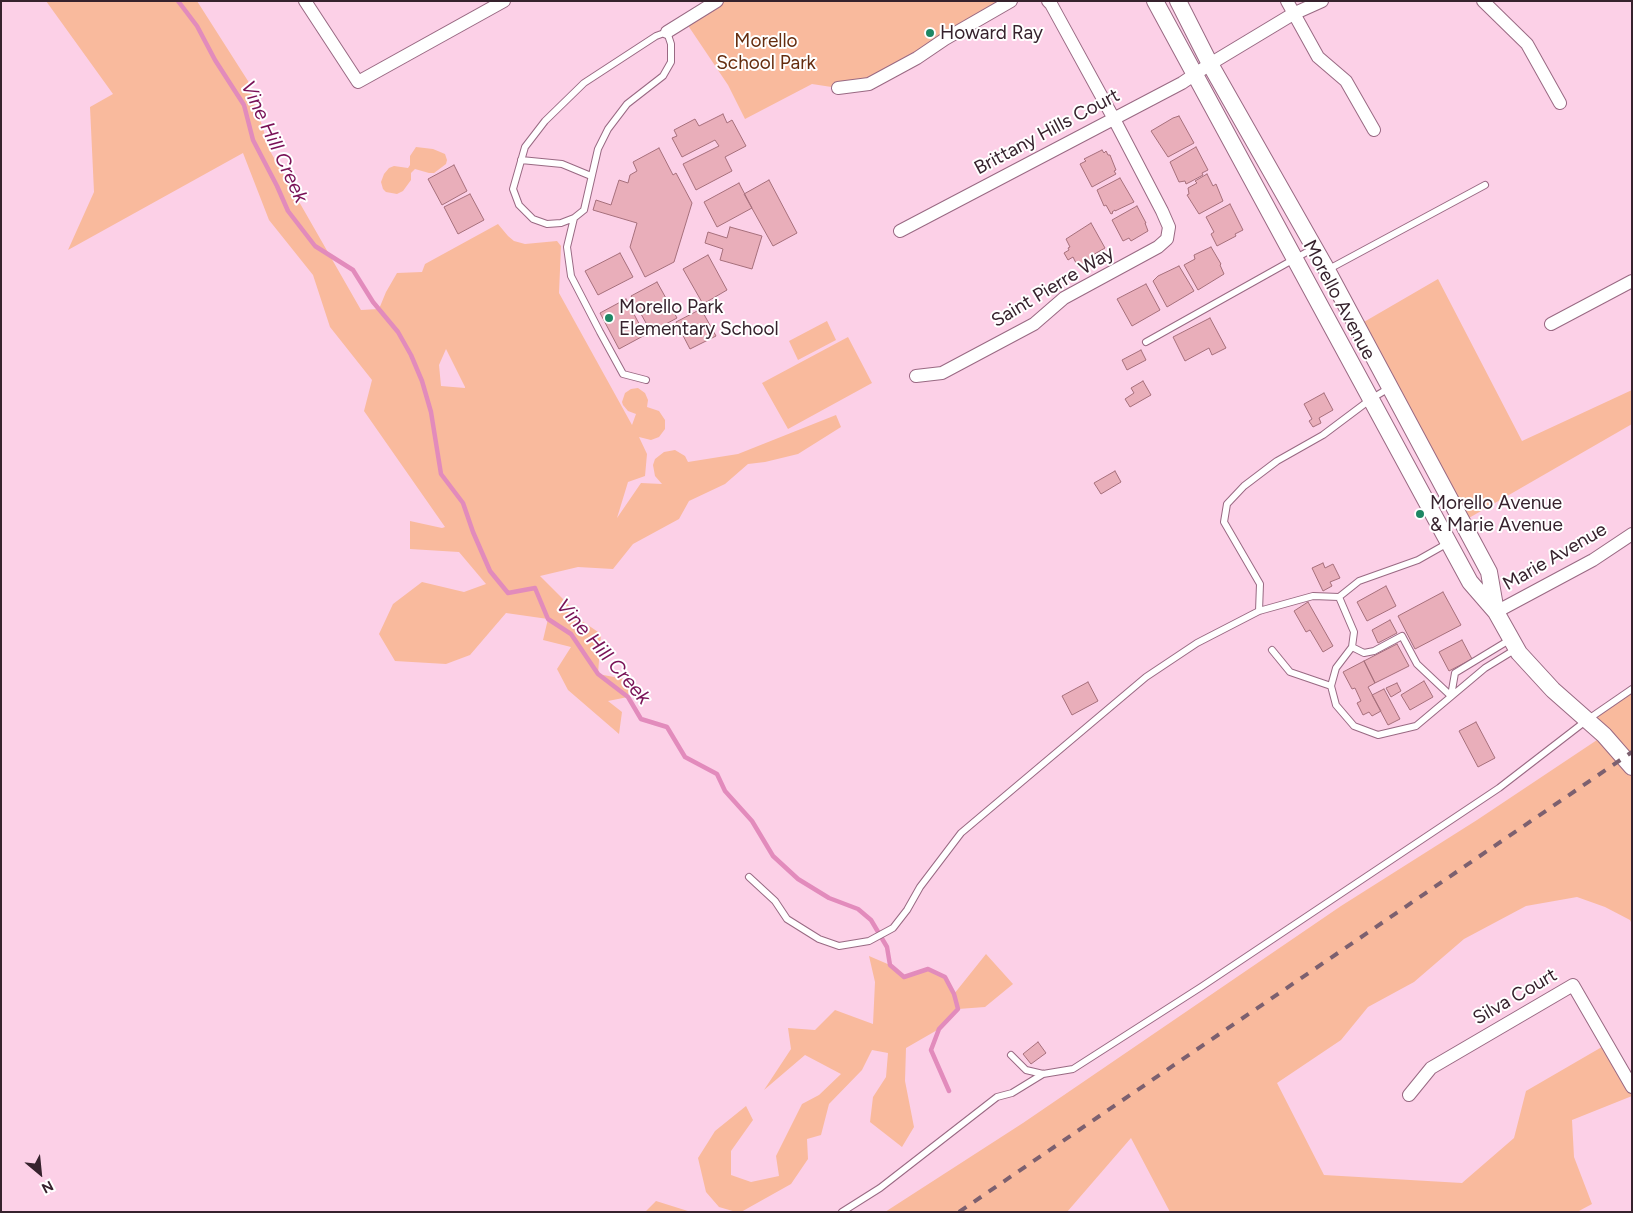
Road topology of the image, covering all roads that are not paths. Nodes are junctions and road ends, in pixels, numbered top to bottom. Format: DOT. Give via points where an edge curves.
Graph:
graph roads {
  1 [pos="305,1"];
  2 [pos="504,1"];
  3 [pos="717,1"];
  4 [pos="1011,1"];
  5 [pos="1048,1"];
  6 [pos="1155,1"];
  7 [pos="1178,1"];
  8 [pos="1287,1"];
  9 [pos="1322,1"];
  10 [pos="1483,1"];
  11 [pos="1293,14"];
  12 [pos="667,32"];
  13 [pos="1210,64"];
  14 [pos="1194,75"];
  15 [pos="838,88"];
  16 [pos="1560,103"];
  17 [pos="1114,119"];
  18 [pos="1374,130"];
  19 [pos="521,160"];
  20 [pos="591,176"];
  21 [pos="1486,185"];
  22 [pos="574,218"];
  23 [pos="900,231"];
  24 [pos="1315,248"];
  25 [pos="1294,259"];
  26 [pos="1328,270"];
  27 [pos="1632,281"];
  28 [pos="1551,324"];
  29 [pos="1146,342"];
  30 [pos="916,376"];
  31 [pos="646,380"];
  32 [pos="1390,387"];
  33 [pos="1370,399"];
  34 [pos="1632,534"];
  35 [pos="1449,543"];
  36 [pos="1339,597"];
  37 [pos="1258,611"];
  38 [pos="1496,612"];
  39 [pos="1514,644"];
  40 [pos="1352,647"];
  41 [pos="1272,650"];
  42 [pos="1331,686"];
  43 [pos="1632,689"];
  44 [pos="1451,696"];
  45 [pos="1587,720"];
  46 [pos="1632,767"];
  47 [pos="749,877"];
  48 [pos="1011,1055"];
  49 [pos="1043,1074"];
  50 [pos="1632,1087"];
  51 [pos="1409,1095"];
  52 [pos="842,1212"];
  1 -- 2 [label="street" via="358,82"];
  3 -- 12 [label="street"];
  4 -- 15 [label="street" via="869,84"];
  5 -- 17 [label="street"];
  6 -- 14 [label="street, Morello Avenue"];
  7 -- 13 [label="street, Morello Avenue"];
  8 -- 11 [label="street"];
  9 -- 11 [label="street, Brittany Hills Court"];
  10 -- 16 [label="street" via="1527,44"];
  11 -- 13 [label="street, Brittany Hills Court"];
  11 -- 18 [label="street" via="1318,57 1346,81"];
  12 -- 19 [label="lane" via="584,83 545,121 525,147"];
  12 -- 20 [label="lane" via="671,62 663,76 627,104 608,129 598,149"];
  13 -- 14 [label="street, Brittany Hills Court"];
  13 -- 24 [label="street, Morello Avenue"];
  14 -- 17 [label="street, Brittany Hills Court"];
  14 -- 25 [label="street, Morello Avenue"];
  17 -- 23 [label="street, Brittany Hills Court"];
  17 -- 30 [label="street, Saint Pierre Way" via="1162,211 1168,227 1167,239 1064,298 1034,324 942,374"];
  19 -- 20 [label="lane" via="562,164"];
  19 -- 22 [label="lane" via="513,189 519,205 533,219 547,224"];
  20 -- 22 [label="lane" via="584,210"];
  21 -- 26 [label="lane"];
  22 -- 31 [label="lane" via="567,247 571,276 624,374"];
  24 -- 25 [label="lane"];
  24 -- 26 [label="street, Morello Avenue"];
  25 -- 29 [label="lane"];
  25 -- 33 [label="street, Morello Avenue"];
  26 -- 32 [label="street, Morello Avenue"];
  27 -- 28 [label="street"];
  32 -- 33 [label="lane"];
  32 -- 38 [label="street, Morello Avenue" via="1489,572"];
  33 -- 35 [label="street, Morello Avenue"];
  33 -- 37 [label="lane" via="1323,435 1244,486 1227,504 1224,522 1260,584"];
  34 -- 38 [label="street, Marie Avenue" via="1593,560"];
  35 -- 36 [label="lane" via="1418,560 1359,581"];
  35 -- 38 [label="street, Morello Avenue" via="1470,582"];
  36 -- 37 [label="lane" via="1313,596"];
  36 -- 40 [label="lane" via="1354,632"];
  37 -- 47 [label="lane" via="1196,643 1146,677 961,833 893,928 869,941 839,946 819,939 786,919 775,901"];
  38 -- 39 [label="street, Morello Avenue"];
  39 -- 44 [label="lane"];
  39 -- 44 [label="lane" via="1455,673"];
  39 -- 45 [label="street, Morello Avenue" via="1553,690"];
  40 -- 42 [label="lane" via="1336,668"];
  40 -- 44 [label="lane" via="1364,653 1374,651 1402,636 1417,664"];
  41 -- 42 [label="lane" via="1290,672"];
  42 -- 44 [label="lane" via="1336,705 1354,726 1378,735 1416,726"];
  43 -- 45 [label="lane"];
  45 -- 46 [label="street, Morello Avenue"];
  45 -- 49 [label="lane" via="1499,788 1201,987 1073,1069"];
  48 -- 49 [label="lane" via="1026,1070"];
  49 -- 52 [label="lane" via="1012,1094 997,1097 880,1188"];
  50 -- 51 [label="street, Silva Court" via="1573,985 1431,1068"];
}
